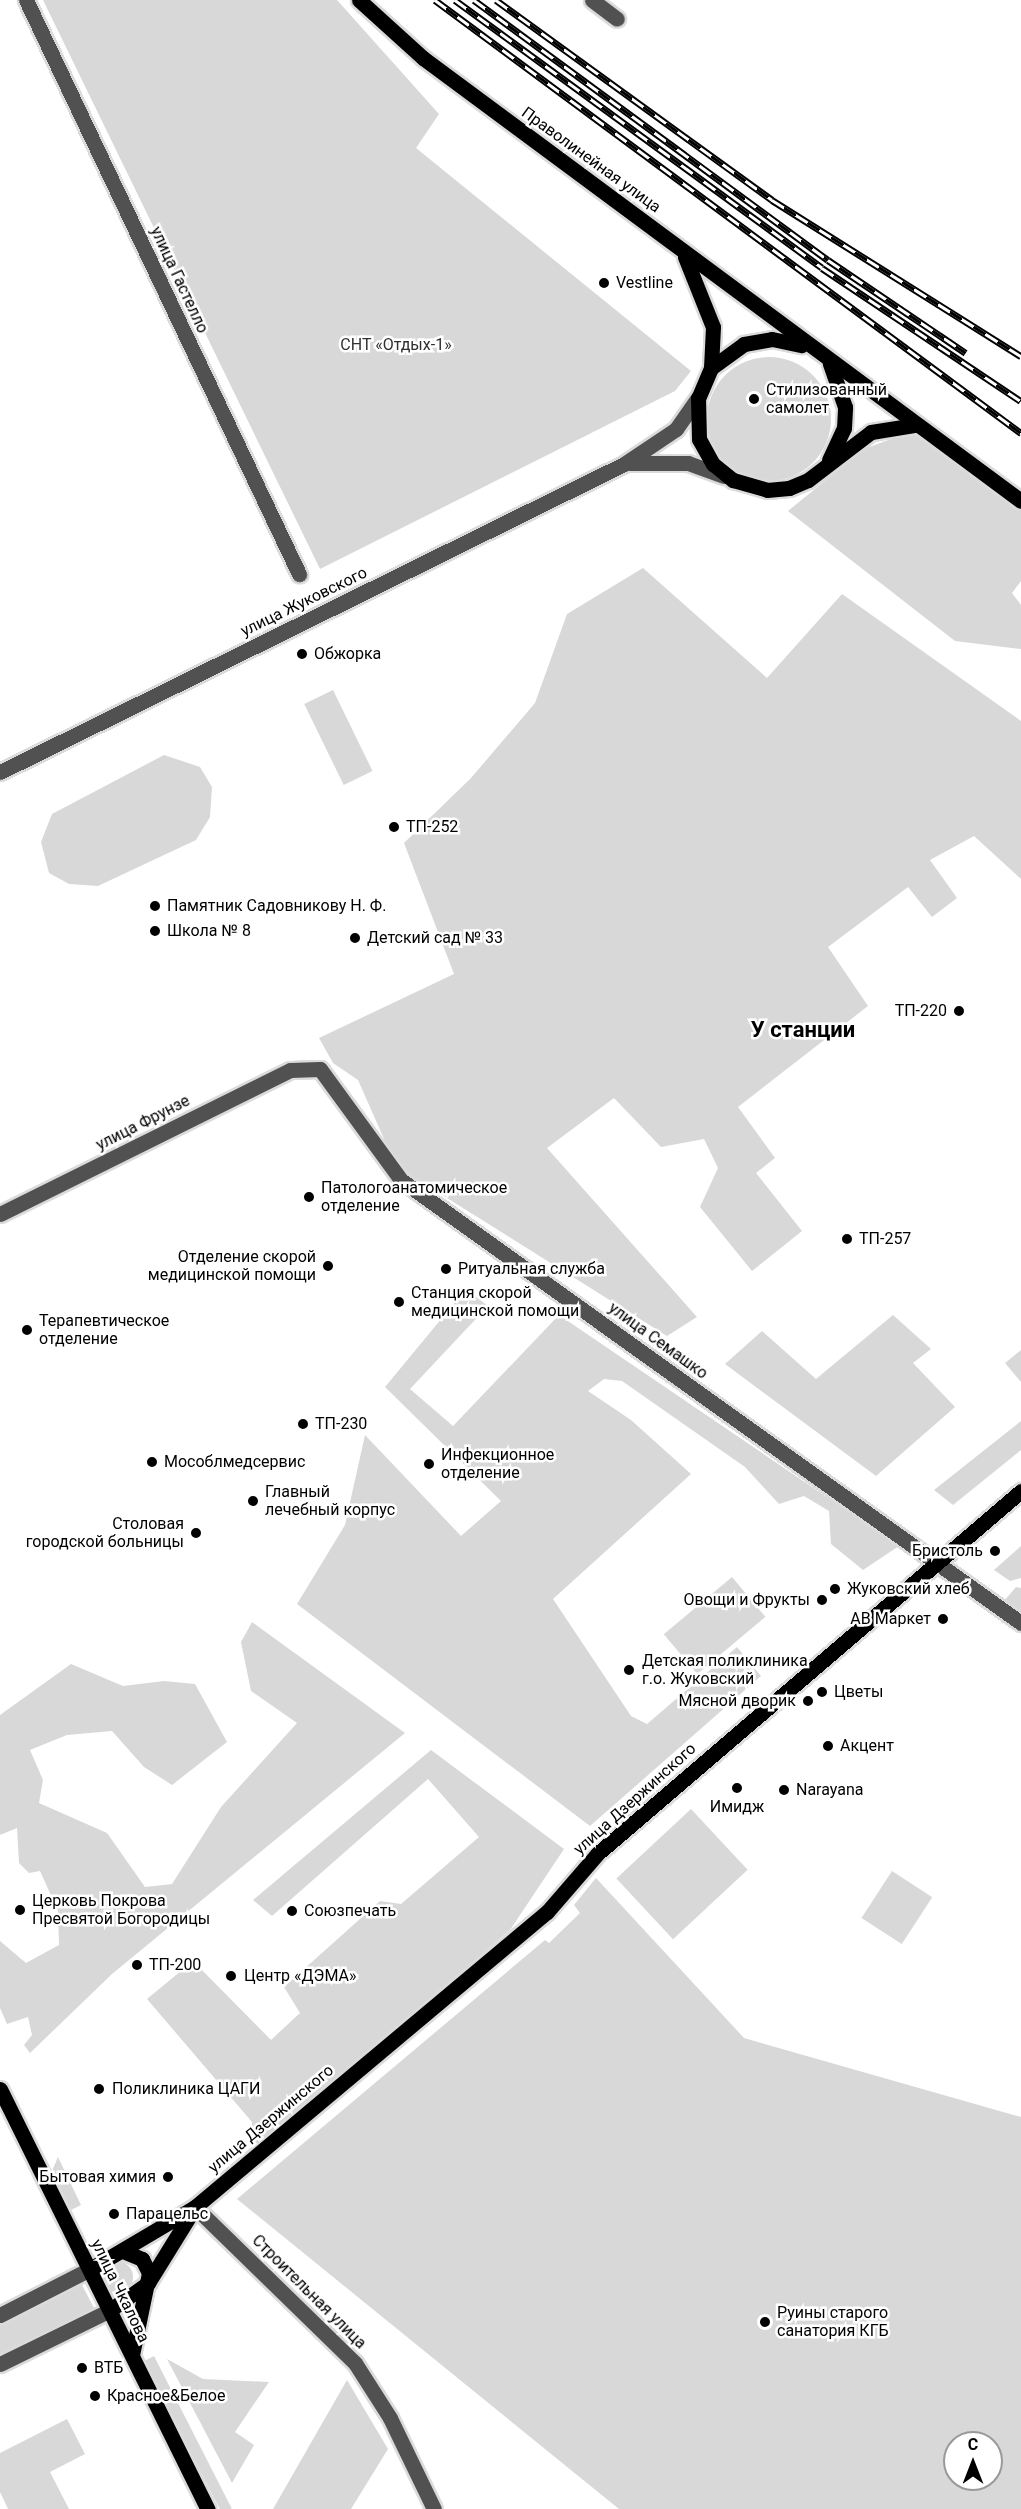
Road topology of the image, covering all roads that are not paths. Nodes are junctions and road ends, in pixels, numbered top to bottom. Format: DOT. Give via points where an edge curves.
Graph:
graph roads {
  1 [pos="26,0"];
  2 [pos="359,0"];
  3 [pos="592,0"];
  4 [pos="617,20"];
  5 [pos="681,249"];
  6 [pos="804,345"];
  7 [pos="830,363"];
  8 [pos="711,368"];
  9 [pos="698,398"];
  10 [pos="915,425"];
  11 [pos="624,464"];
  12 [pos="824,467"];
  13 [pos="733,480"];
  14 [pos="1021,501"];
  15 [pos="299,574"];
  16 [pos="0,772"];
  17 [pos="303,1067"];
  18 [pos="0,1214"];
  19 [pos="1021,1491"];
  20 [pos="933,1564"];
  21 [pos="1021,1623"];
  22 [pos="0,2089"];
  23 [pos="195,2207"];
  24 [pos="123,2251"];
  25 [pos="90,2270"];
  26 [pos="148,2283"];
  27 [pos="110,2310"];
  28 [pos="0,2315"];
  29 [pos="132,2355"];
  30 [pos="0,2364"];
  31 [pos="208,2509"];
  32 [pos="434,2509"];
  1 -- 15 [label="street, улица Гастелло"];
  2 -- 5 [label="main road, Праволинейная улица" via="423,58"];
  3 -- 4 [label="street"];
  5 -- 6 [label="main road, Праволинейная улица"];
  5 -- 8 [label="main road" via="706,301 713,327"];
  6 -- 7 [label="main road"];
  6 -- 8 [label="main road" via="772,339 744,344"];
  7 -- 10 [label="main road"];
  7 -- 12 [label="main road" via="845,407 844,428"];
  8 -- 9 [label="main road"];
  9 -- 11 [label="street, улица Жуковского" via="676,429"];
  9 -- 13 [label="main road" via="699,439 713,464"];
  10 -- 12 [label="main road" via="871,432"];
  10 -- 14 [label="main road"];
  11 -- 13 [label="street" via="688,463"];
  11 -- 16 [label="street, улица Жуковского"];
  12 -- 13 [label="main road" via="789,488 766,490"];
  17 -- 18 [label="street, улица Фрунзе"];
  17 -- 20 [label="street, улица Семашко" via="331,1077 379,1156 401,1180"];
  19 -- 20 [label="main road, улица Дзержинского"];
  20 -- 21 [label="street, улица Семашко"];
  20 -- 23 [label="main road, улица Дзержинского" via="597,1854 547,1912"];
  22 -- 25 [label="main road, улица Чкалова"];
  23 -- 24 [label="main road, улица Дзержинского"];
  23 -- 26 [label="main road, улица Дзержинского"];
  23 -- 32 [label="street, Строительная улица" via="355,2363 390,2418"];
  24 -- 25 [label="main road, улица Дзержинского"];
  24 -- 26 [label="main road" via="142,2259"];
  25 -- 27 [label="main road, улица Чкалова"];
  25 -- 28 [label="street"];
  26 -- 27 [label="main road, улица Дзержинского"];
  26 -- 29 [label="main road, улица Дзержинского"];
  27 -- 29 [label="main road, улица Чкалова"];
  27 -- 30 [label="street"];
  29 -- 31 [label="main road, улица Чкалова"];
}
